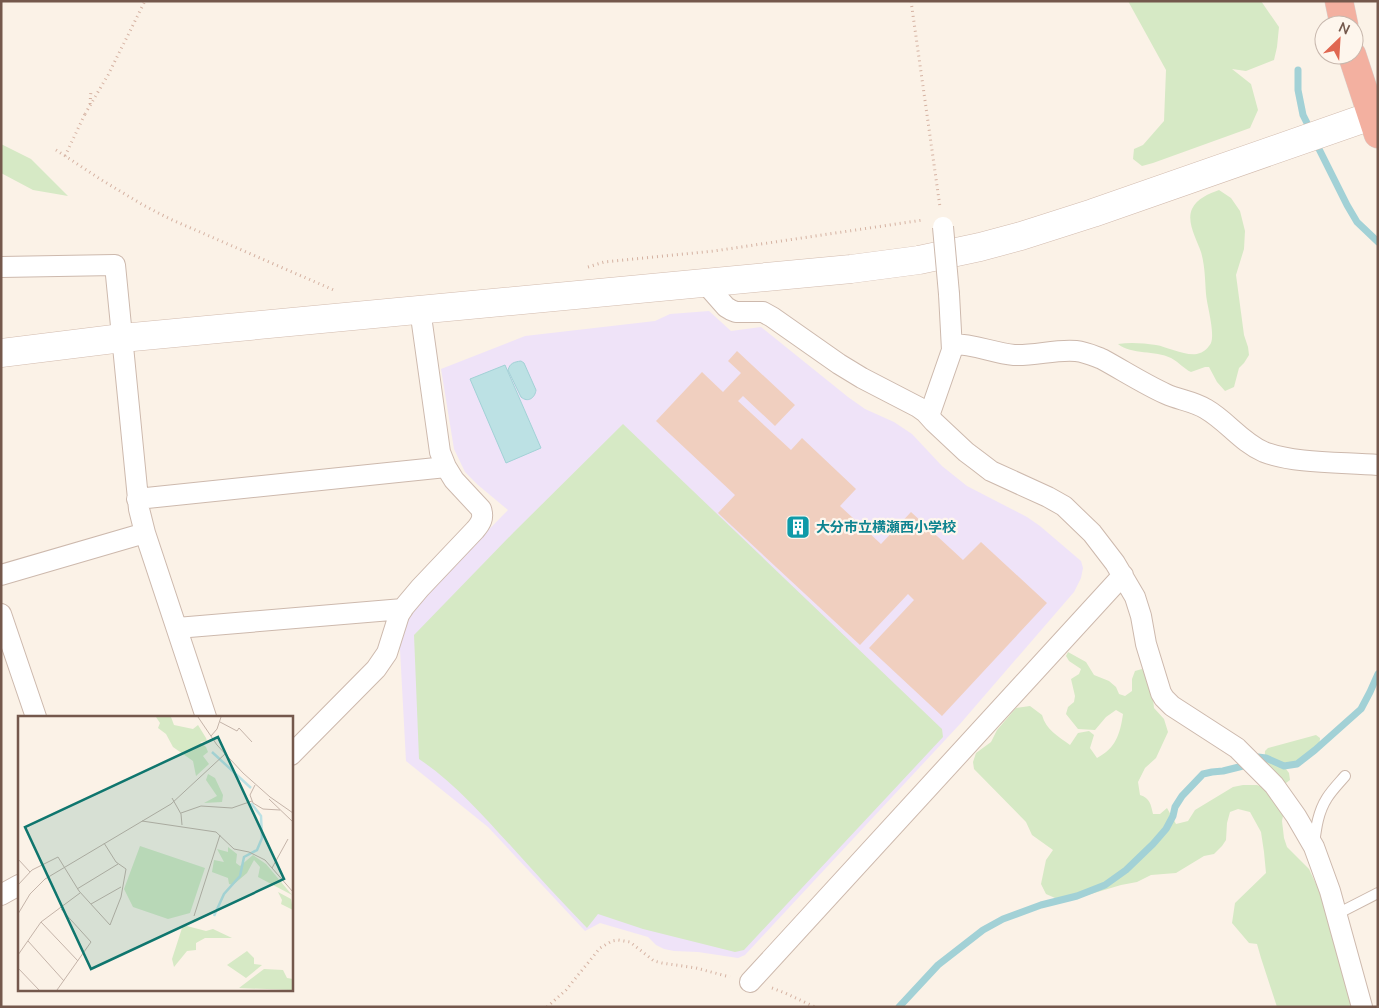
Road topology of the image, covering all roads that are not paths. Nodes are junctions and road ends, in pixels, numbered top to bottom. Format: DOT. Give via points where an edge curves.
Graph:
graph roads {
  1 [pos="1339,1"];
  2 [pos="1342,15"];
  3 [pos="1355,65"];
  4 [pos="1375,125"];
  5 [pos="942,222"];
  6 [pos="1,266"];
  7 [pos="704,282"];
  8 [pos="420,309"];
  9 [pos="122,338"];
  10 [pos="952,344"];
  11 [pos="1,353"];
  12 [pos="928,416"];
  13 [pos="1378,465"];
  14 [pos="446,467"];
  15 [pos="137,498"];
  16 [pos="145,534"];
  17 [pos="1,575"];
  18 [pos="1123,575"];
  19 [pos="402,609"];
  20 [pos="1,614"];
  21 [pos="177,628"];
  22 [pos="36,716"];
  23 [pos="206,716"];
  24 [pos="292,755"];
  25 [pos="1345,776"];
  26 [pos="1314,847"];
  27 [pos="18,886"];
  28 [pos="1378,893"];
  29 [pos="1,895"];
  30 [pos="1337,914"];
  31 [pos="750,982"];
  32 [pos="1362,1007"];
  1 -- 2 [label="highway"];
  3 -- 4 [label="highway"];
  4 -- 7 [label="street" via="980,247 920,260 851,269"];
  5 -- 10 [label="street, bridge"];
  6 -- 9 [label="street" via="115,265"];
  7 -- 8 [label="street"];
  7 -- 12 [label="street" via="726,307 736,312 763,312 839,364 918,407"];
  8 -- 9 [label="street"];
  8 -- 14 [label="street" via="438,444"];
  9 -- 11 [label="street"];
  9 -- 15 [label="street"];
  10 -- 12 [label="street" via="951,356"];
  10 -- 13 [label="street" via="1023,355 1068,351 1092,355 1166,394 1198,404 1240,438 1264,452 1318,461"];
  12 -- 18 [label="street" via="966,452 991,470 1064,506 1105,548"];
  14 -- 15 [label="street"];
  14 -- 19 [label="street" via="480,509 481,522"];
  15 -- 16 [label="street"];
  16 -- 17 [label="street"];
  16 -- 21 [label="street"];
  18 -- 26 [label="street" via="1135,597 1164,698 1246,757 1285,799"];
  18 -- 31 [label="street"];
  19 -- 21 [label="street"];
  19 -- 24 [label="street" via="382,662"];
  20 -- 22 [label="street"];
  21 -- 23 [label="street"];
  25 -- 26 [label="lane" via="1322,807"];
  26 -- 30 [label="street"];
  27 -- 29 [label="street"];
  28 -- 30 [label="lane"];
  30 -- 32 [label="street"];
}
